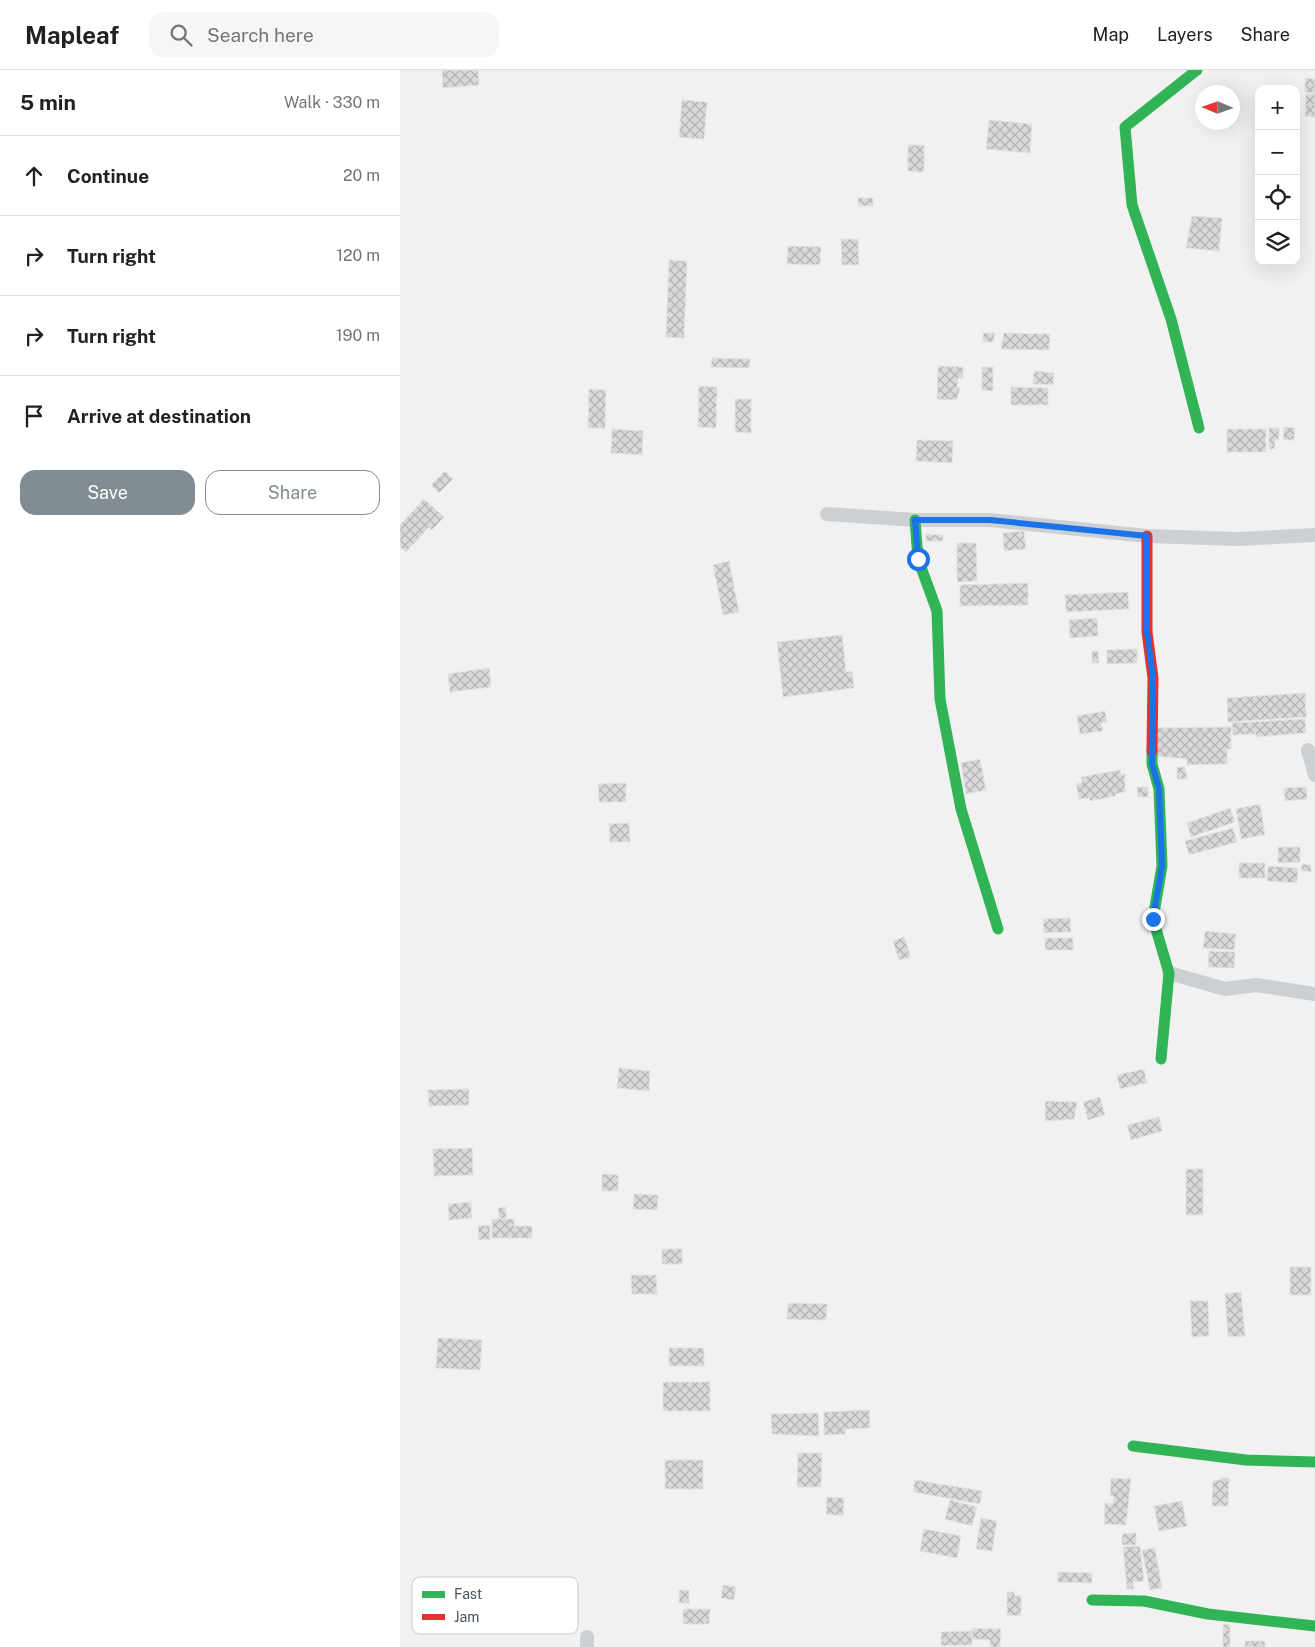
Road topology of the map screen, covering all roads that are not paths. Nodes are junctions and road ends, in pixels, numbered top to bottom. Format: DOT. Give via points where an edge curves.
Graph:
graph roads {
  1 [pos="1197,70"];
  2 [pos="1199,428"];
  3 [pos="826,514"];
  4 [pos="915,520"];
  5 [pos="1315,535"];
  6 [pos="1147,536"];
  7 [pos="1308,750"];
  8 [pos="1315,775"];
  9 [pos="998,929"];
  10 [pos="1169,973"];
  11 [pos="1315,994"];
  12 [pos="1161,1059"];
  13 [pos="1133,1446"];
  14 [pos="1315,1462"];
  15 [pos="1092,1600"];
  16 [pos="1315,1626"];
  1 -- 2 [label="street" via="1125,126 1132,205 1171,319"];
  3 -- 4 [label="street"];
  4 -- 6 [label="street" via="990,520"];
  4 -- 9 [label="street" via="918,559 937,611 940,699 959,800"];
  5 -- 6 [label="street" via="1238,539"];
  6 -- 10 [label="street" via="1147,632 1153,678 1152,764 1159,789 1162,866 1153,919"];
  7 -- 8 [label="street"];
  10 -- 11 [label="street" via="1225,989 1256,985"];
  10 -- 12 [label="street"];
  13 -- 14 [label="street" via="1246,1460"];
  15 -- 16 [label="street" via="1144,1601 1208,1614"];
}
